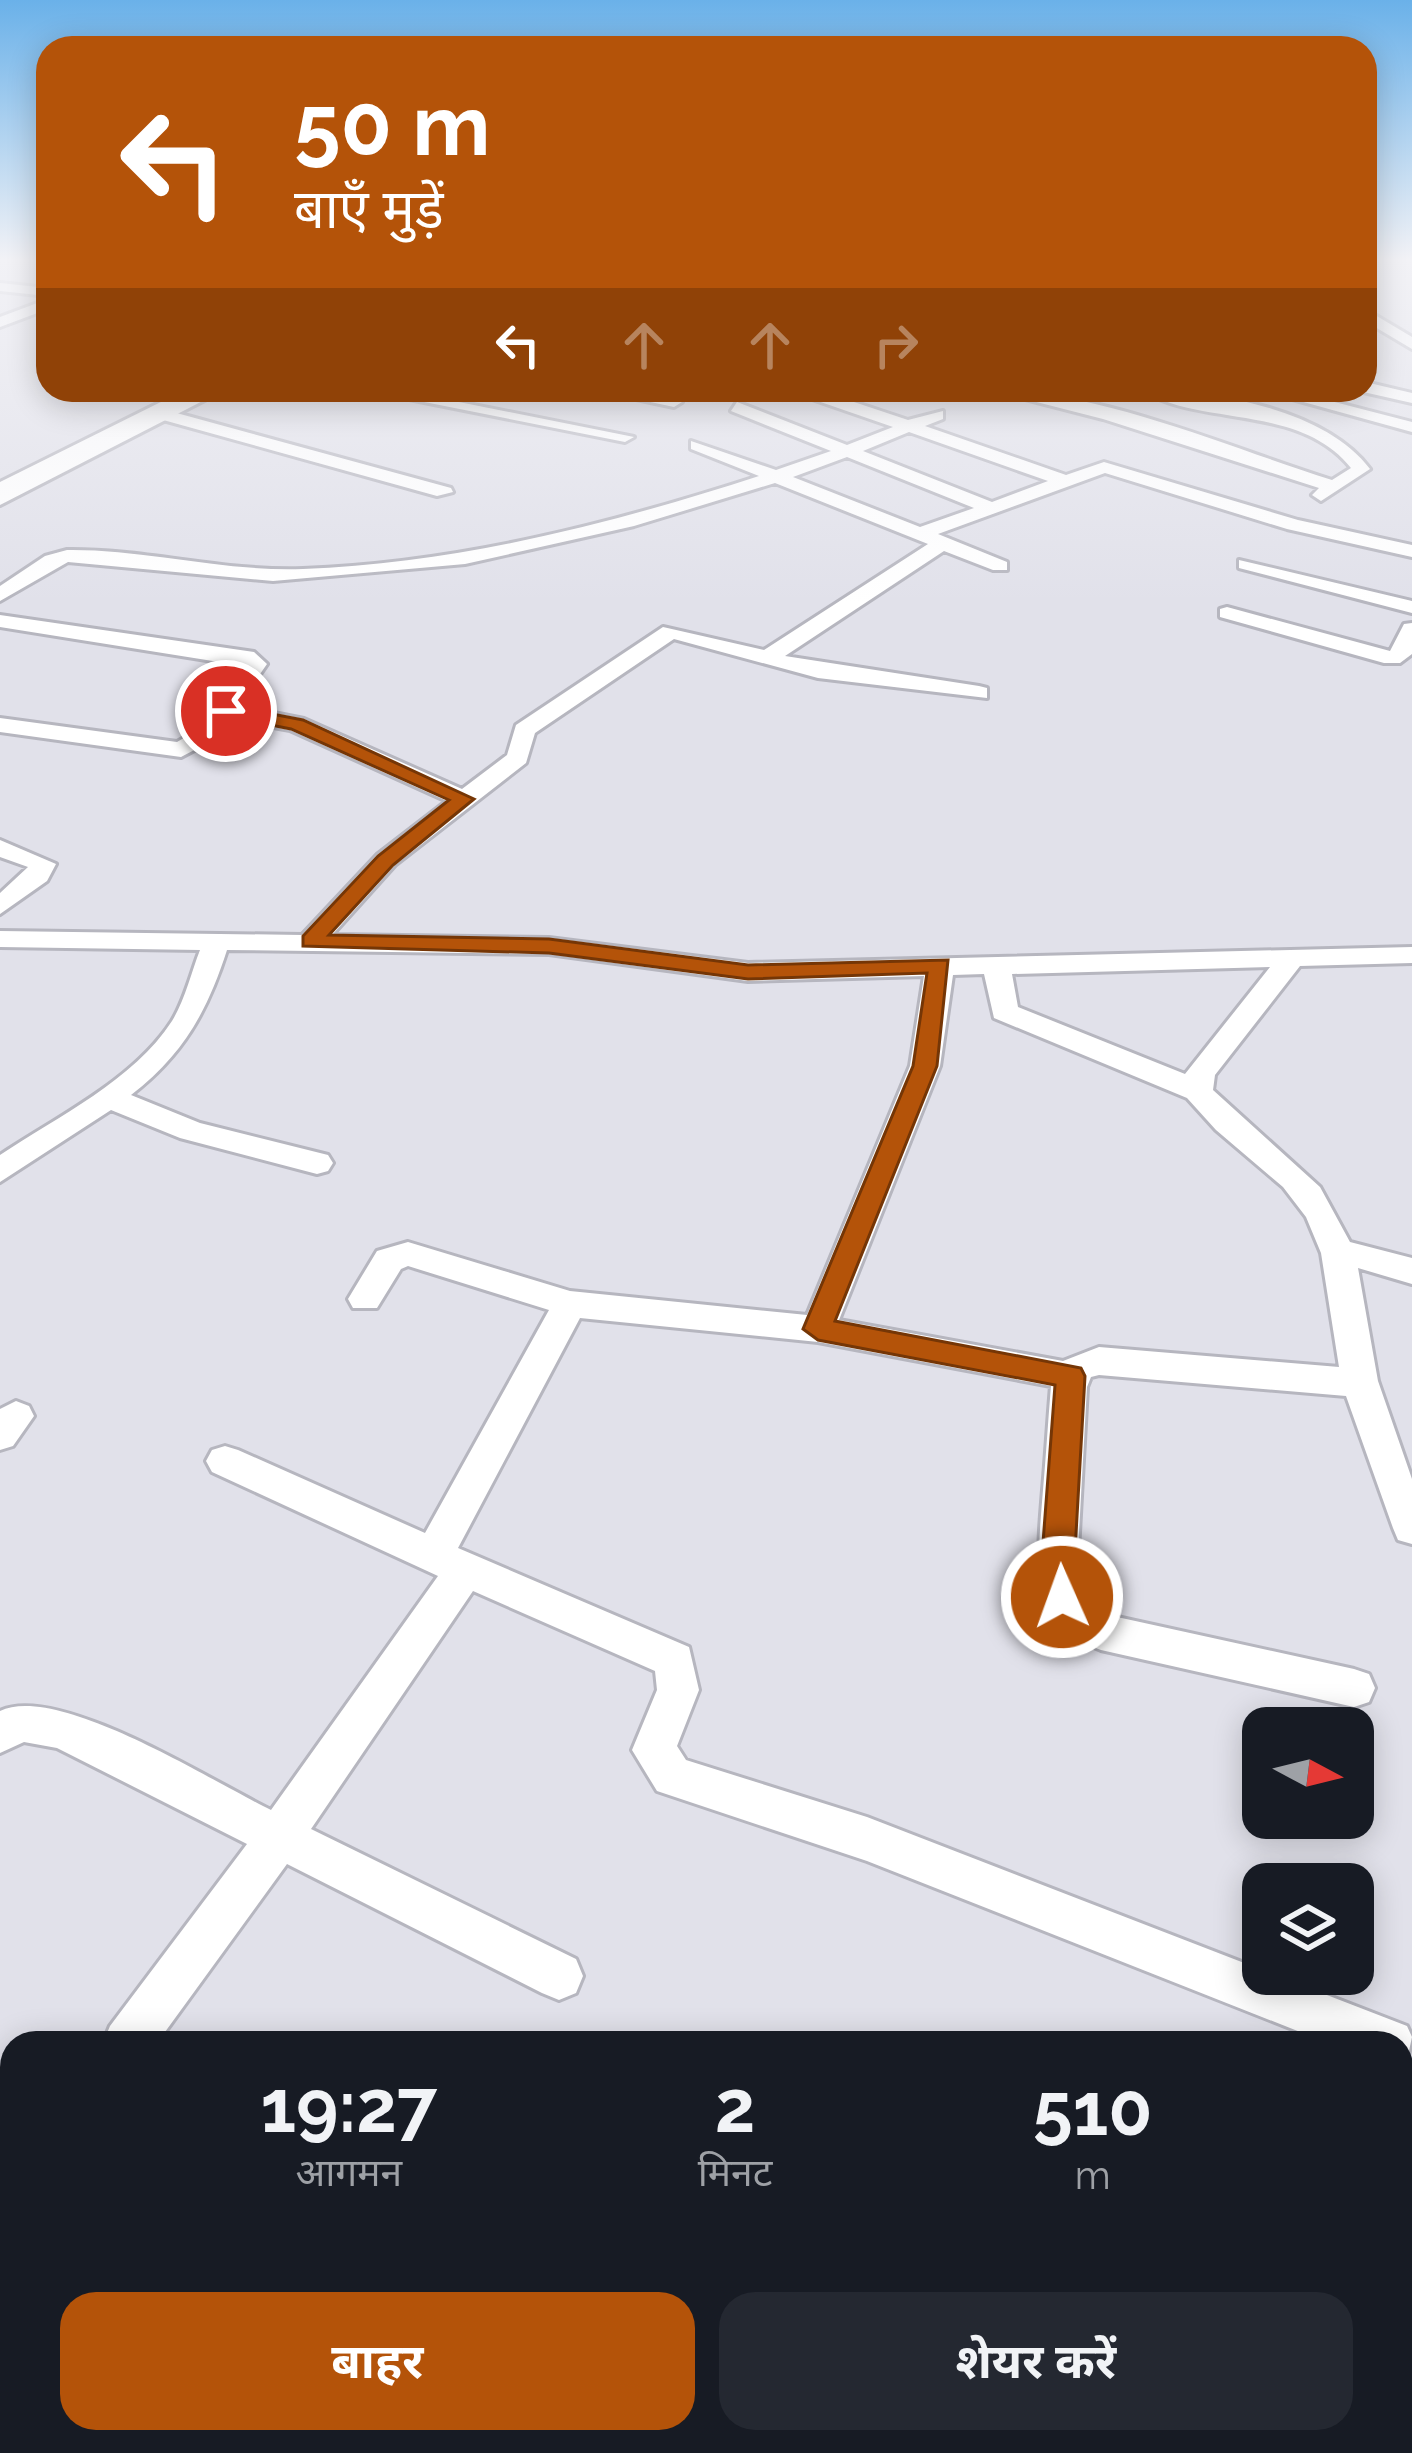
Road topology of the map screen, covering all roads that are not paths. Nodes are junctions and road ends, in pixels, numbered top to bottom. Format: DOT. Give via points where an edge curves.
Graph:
graph roads {
  1 [pos="1377,390"];
  2 [pos="1412,398"];
  3 [pos="186,402"];
  4 [pos="451,402"];
  5 [pos="839,402"];
  6 [pos="1049,402"];
  7 [pos="1134,402"];
  8 [pos="1178,402"];
  9 [pos="1310,402"];
  10 [pos="736,406"];
  11 [pos="162,414"];
  12 [pos="938,415"];
  13 [pos="1108,416"];
  14 [pos="911,426"];
  15 [pos="1412,431"];
  16 [pos="1248,435"];
  17 [pos="625,437"];
  18 [pos="697,445"];
  19 [pos="847,451"];
  20 [pos="777,477"];
  21 [pos="1060,479"];
  22 [pos="1336,487"];
  23 [pos="444,492"];
  24 [pos="0,495"];
  25 [pos="986,506"];
  26 [pos="1278,520"];
  27 [pos="915,536"];
  28 [pos="940,545"];
  29 [pos="1412,551"];
  30 [pos="1246,564"];
  31 [pos="1000,566"];
  32 [pos="0,594"];
  33 [pos="1412,607"];
  34 [pos="1227,613"];
  35 [pos="0,621"];
  36 [pos="1409,643"];
  37 [pos="766,658"];
  38 [pos="979,693"];
  39 [pos="226,711"];
  40 [pos="0,724"];
  41 [pos="464,799"];
  42 [pos="0,848"];
  43 [pos="0,906"];
  44 [pos="0,940"];
  45 [pos="311,941"];
  46 [pos="216,942"];
  47 [pos="1412,955"];
  48 [pos="1293,957"];
  49 [pos="997,963"];
  50 [pos="940,965"];
  51 [pos="1198,1090"];
  52 [pos="106,1096"];
  53 [pos="317,1163"];
  54 [pos="0,1171"];
  55 [pos="1340,1251"];
  56 [pos="1412,1271"];
  57 [pos="365,1298"];
  58 [pos="570,1304"];
  59 [pos="818,1329"];
  60 [pos="1070,1376"];
  61 [pos="1360,1383"];
  62 [pos="225,1461"];
  63 [pos="1412,1528"];
  64 [pos="450,1562"];
  65 [pos="1354,1688"];
  66 [pos="0,1733"];
  67 [pos="280,1836"];
  68 [pos="559,1976"];
  69 [pos="136,2031"];
  70 [pos="1359,2031"];
  1 -- 2 [label="street"];
  3 -- 11 [label="highway"];
  4 -- 17 [label="street"];
  5 -- 14 [label="street"];
  6 -- 13 [label="street"];
  7 -- 13 [label="street"];
  8 -- 16 [label="street"];
  9 -- 15 [label="street"];
  10 -- 19 [label="street"];
  11 -- 23 [label="street"];
  11 -- 24 [label="highway"];
  12 -- 14 [label="street"];
  13 -- 16 [label="street"];
  14 -- 19 [label="street"];
  14 -- 21 [label="street"];
  16 -- 22 [label="street"];
  16 -- 22 [label="street" via="1350,451 1360,469"];
  18 -- 20 [label="street"];
  19 -- 20 [label="street"];
  19 -- 25 [label="street"];
  20 -- 27 [label="street"];
  20 -- 32 [label="street" via="667,513 412,564 266,576 67,556"];
  21 -- 25 [label="street"];
  21 -- 26 [label="street" via="1112,468"];
  22 -- 26 [label="street"];
  25 -- 27 [label="street"];
  26 -- 29 [label="street"];
  27 -- 28 [label="street"];
  28 -- 31 [label="street"];
  28 -- 37 [label="street"];
  30 -- 33 [label="street"];
  34 -- 36 [label="street" via="1385,657 1397,658"];
  35 -- 39 [label="street" via="253,659"];
  37 -- 38 [label="street"];
  37 -- 41 [label="street" via="687,632 664,634 524,730 518,758"];
  39 -- 40 [label="street" via="182,751"];
  39 -- 41 [label="street" via="296,724"];
  41 -- 45 [label="street" via="386,860"];
  42 -- 43 [label="street" via="43,864"];
  44 -- 46 [label="street"];
  45 -- 46 [label="street"];
  45 -- 50 [label="street" via="549,946 748,972"];
  46 -- 52 [label="street" via="188,1019"];
  47 -- 48 [label="street"];
  48 -- 49 [label="street"];
  48 -- 51 [label="street" via="1200,1073"];
  49 -- 50 [label="street"];
  49 -- 51 [label="street" via="1004,1012"];
  50 -- 59 [label="street" via="925,1066"];
  51 -- 55 [label="street" via="1290,1174"];
  52 -- 53 [label="street" via="191,1131"];
  52 -- 54 [label="street"];
  55 -- 56 [label="street"];
  55 -- 61 [label="street"];
  57 -- 58 [label="street" via="400,1253"];
  58 -- 59 [label="street"];
  58 -- 64 [label="street"];
  59 -- 60 [label="street"];
  60 -- 61 [label="street" via="1099,1361"];
  60 -- 65 [label="street" via="1057,1569 1072,1613 1101,1632"];
  61 -- 63 [label="street"];
  62 -- 64 [label="street"];
  64 -- 67 [label="street"];
  64 -- 70 [label="street" via="674,1660 678,1690 654,1750 672,1776 868,1839"];
  66 -- 67 [label="street" via="20,1722 47,1723"];
  67 -- 68 [label="street"];
  67 -- 69 [label="street"];
}
